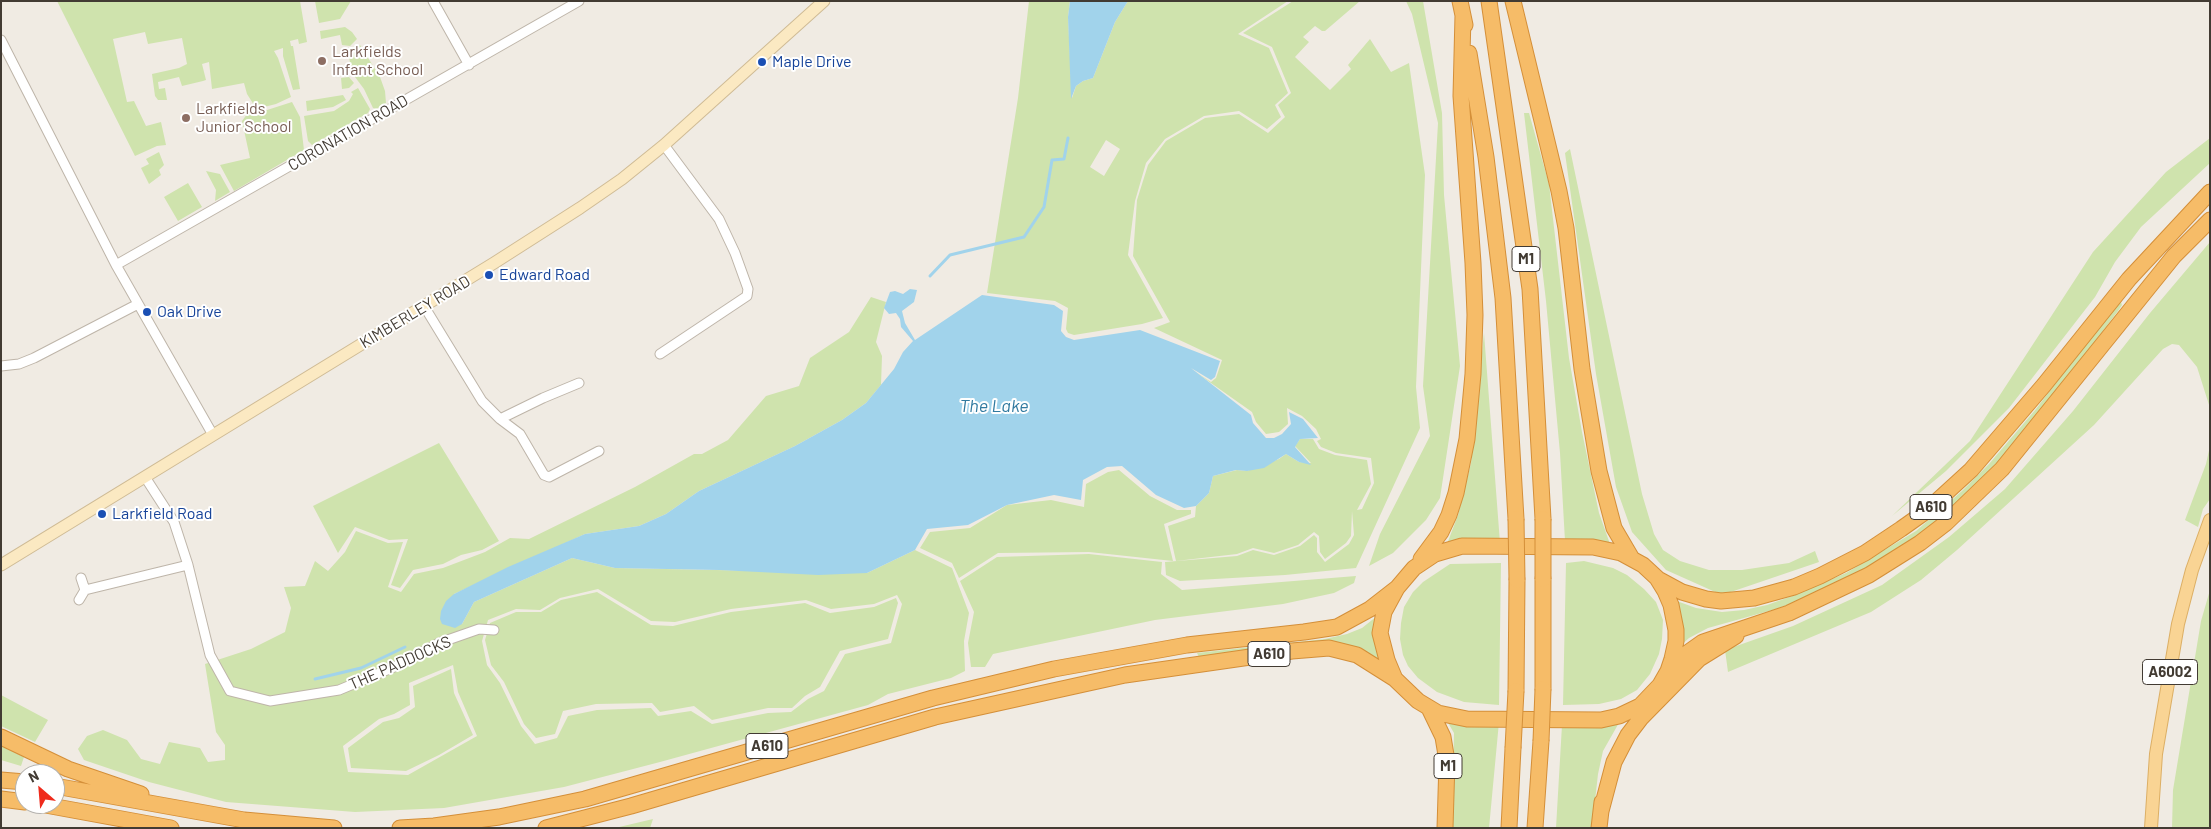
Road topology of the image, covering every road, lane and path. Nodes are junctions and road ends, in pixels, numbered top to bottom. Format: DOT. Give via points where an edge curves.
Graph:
graph roads {
  1 [pos="433,1"];
  2 [pos="579,1"];
  3 [pos="824,1"];
  4 [pos="1489,1"];
  5 [pos="1513,1"];
  6 [pos="1462,8"];
  7 [pos="1,40"];
  8 [pos="468,65"];
  9 [pos="664,145"];
  10 [pos="2210,192"];
  11 [pos="2210,220"];
  12 [pos="116,265"];
  13 [pos="138,304"];
  14 [pos="424,306"];
  15 [pos="660,354"];
  16 [pos="1,366"];
  17 [pos="580,383"];
  18 [pos="500,419"];
  19 [pos="213,435"];
  20 [pos="599,452"];
  21 [pos="145,477"];
  22 [pos="2210,520"];
  23 [pos="1630,557"];
  24 [pos="1,565"];
  25 [pos="188,565"];
  26 [pos="1414,568"];
  27 [pos="81,578"];
  28 [pos="1657,578"];
  29 [pos="1397,588"];
  30 [pos="85,590"];
  31 [pos="79,600"];
  32 [pos="1754,625"];
  33 [pos="494,630"];
  34 [pos="1668,670"];
  35 [pos="1395,679"];
  36 [pos="1640,706"];
  37 [pos="1429,708"];
  38 [pos="1,737"];
  39 [pos="1,780"];
  40 [pos="15,781"];
  41 [pos="65,788"];
  42 [pos="1,799"];
  43 [pos="15,801"];
  44 [pos="65,809"];
  45 [pos="1601,811"];
  46 [pos="206,814"];
  47 [pos="171,828"];
  48 [pos="334,828"];
  49 [pos="400,828"];
  50 [pos="546,828"];
  51 [pos="1445,828"];
  52 [pos="1509,828"];
  53 [pos="1535,828"];
  54 [pos="1599,828"];
  55 [pos="2151,828"];
  1 -- 8 [label="street"];
  2 -- 8 [label="street, CORONATION ROAD"];
  3 -- 9 [label="street, KIMBERLEY ROAD"];
  4 -- 53 [label="highway, M1, bridge" via="1530,289 1543,519 1543,689"];
  5 -- 23 [label="highway" via="1566,228 1582,369 1599,471 1614,528"];
  6 -- 26 [label="highway, M1" via="1461,96 1475,315 1471,404 1464,454 1449,516"];
  6 -- 52 [label="highway, M1, bridge" via="1486,158 1503,298 1516,519 1516,691"];
  7 -- 12 [label="street"];
  8 -- 12 [label="street, CORONATION ROAD"];
  9 -- 14 [label="street, KIMBERLEY ROAD" via="580,208"];
  9 -- 15 [label="street" via="719,219 748,289 747,296"];
  10 -- 28 [label="highway, A610" via="2129,279 1971,470 1902,529 1820,576 1754,598 1706,599 1682,592"];
  11 -- 32 [label="highway, A610" via="2174,256 2002,469 1958,512 1920,544 1877,571 1789,613"];
  12 -- 13 [label="street"];
  13 -- 16 [label="street" via="34,358"];
  13 -- 19 [label="street"];
  14 -- 18 [label="street" via="482,401"];
  14 -- 19 [label="street, KIMBERLEY ROAD"];
  17 -- 18 [label="street"];
  18 -- 20 [label="street" via="520,434 544,475 549,477"];
  19 -- 21 [label="street, KIMBERLEY ROAD"];
  21 -- 24 [label="street, KIMBERLEY ROAD"];
  21 -- 25 [label="street, THE PADDOCKS" via="174,522"];
  22 -- 55 [label="main road, A6002" via="2178,624 2156,754"];
  23 -- 26 [label="highway" via="1614,550 1593,547 1462,546 1435,554"];
  23 -- 28 [label="highway"];
  25 -- 30 [label="street"];
  25 -- 33 [label="street, THE PADDOCKS" via="210,655 230,691 270,701 340,690 439,643 479,629"];
  26 -- 29 [label="highway"];
  27 -- 30 [label="street"];
  28 -- 34 [label="highway" via="1671,605 1676,630 1675,650"];
  29 -- 35 [label="highway" via="1387,604 1380,633 1382,648"];
  29 -- 49 [label="highway, A610" via="1370,610 1337,626 1187,645 1054,670 933,698 585,799 499,817"];
  30 -- 31 [label="street"];
  32 -- 34 [label="highway, A610" via="1703,642"];
  32 -- 45 [label="highway" via="1699,659 1641,718 1614,762"];
  34 -- 36 [label="highway" via="1652,695"];
  35 -- 37 [label="highway"];
  35 -- 50 [label="highway, A610" via="1357,655 1329,648 1125,675 935,717 640,804"];
  36 -- 37 [label="highway" via="1601,720 1467,719 1446,716"];
  36 -- 45 [label="highway" via="1625,723 1612,747 1604,776"];
  37 -- 51 [label="highway, M1" via="1443,737 1447,762"];
  38 -- 46 [label="highway" via="68,769"];
  39 -- 40 [label="highway"];
  41 -- 46 [label="highway"];
  42 -- 43 [label="highway"];
  44 -- 47 [label="highway"];
  45 -- 54 [label="highway"];
  46 -- 48 [label="highway"];
}
